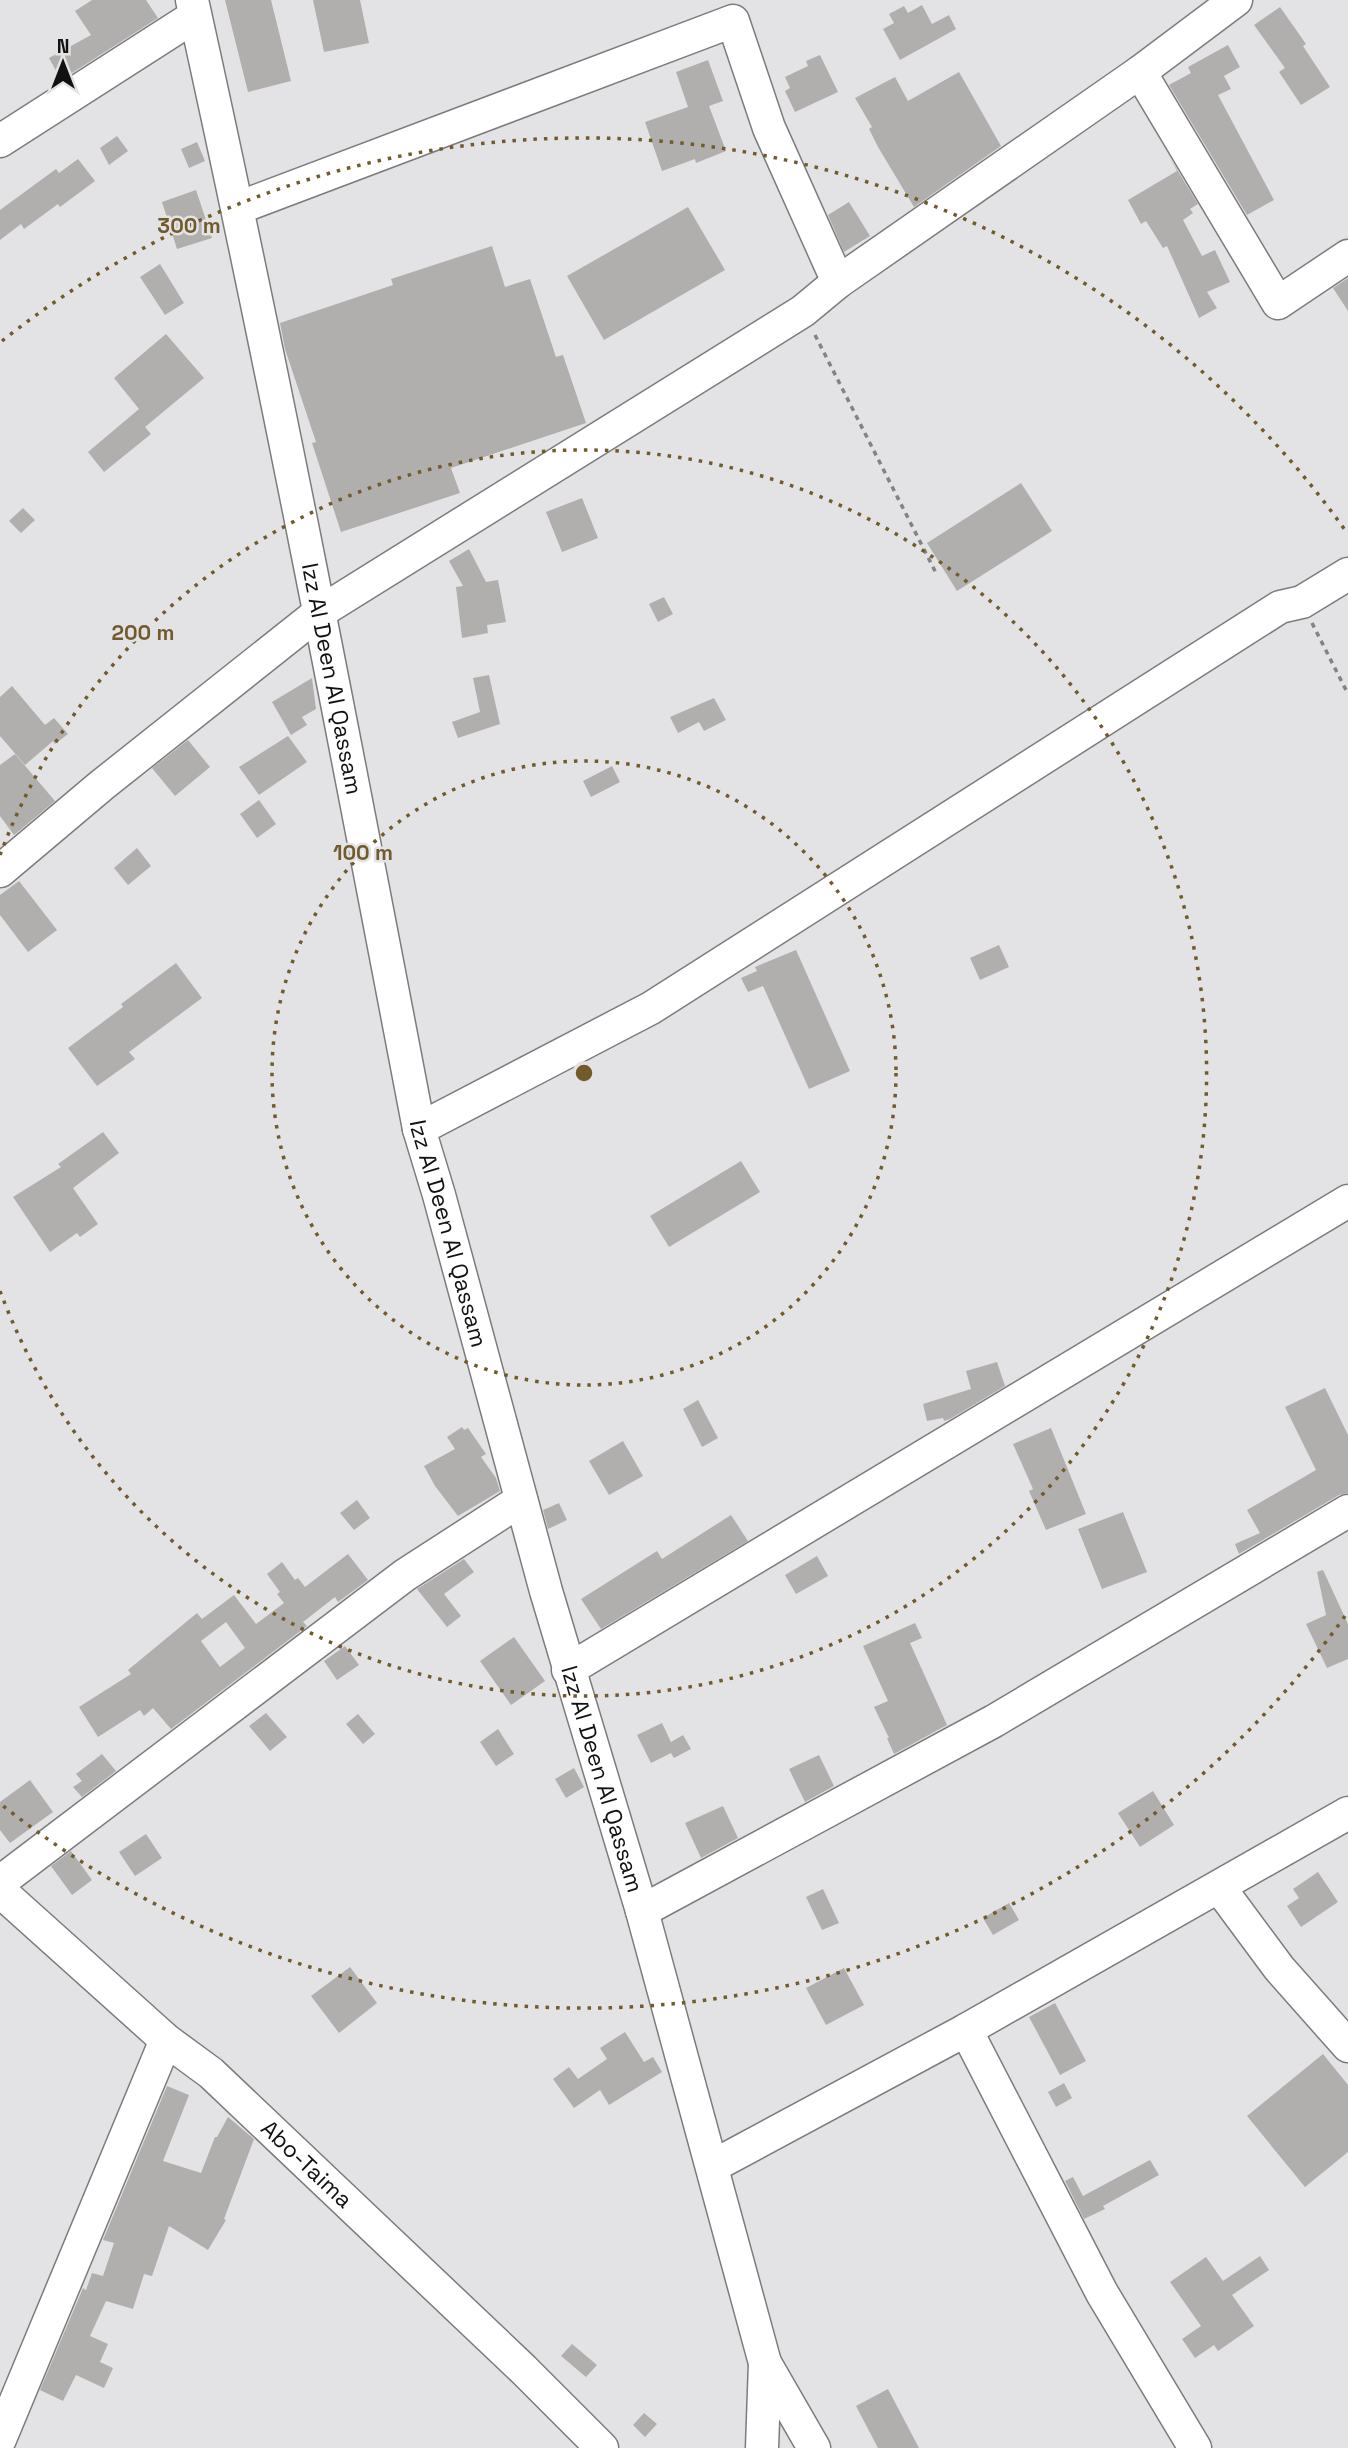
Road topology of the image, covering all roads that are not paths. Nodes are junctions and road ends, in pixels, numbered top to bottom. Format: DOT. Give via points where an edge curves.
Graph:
graph roads {
  1 [pos="1219,5"];
  2 [pos="194,8"];
  3 [pos="1140,72"];
  4 [pos="0,141"];
  5 [pos="238,208"];
  6 [pos="1348,256"];
  7 [pos="838,282"];
  8 [pos="1348,574"];
  9 [pos="320,612"];
  10 [pos="0,871"];
  11 [pos="419,1129"];
  12 [pos="1348,1201"];
  13 [pos="521,1500"];
  14 [pos="1348,1511"];
  15 [pos="568,1670"];
  16 [pos="1348,1813"];
  17 [pos="0,1882"];
  18 [pos="1219,1887"];
  19 [pos="0,1891"];
  20 [pos="642,1912"];
  21 [pos="966,2030"];
  22 [pos="166,2040"];
  23 [pos="1348,2046"];
  24 [pos="713,2166"];
  25 [pos="765,2363"];
  26 [pos="0,2439"];
  27 [pos="602,2448"];
  28 [pos="762,2448"];
  29 [pos="814,2448"];
  30 [pos="1195,2448"];
  1 -- 3 [label="street"];
  2 -- 4 [label="street"];
  2 -- 5 [label="street, Izz Al Deen Al Qassam"];
  3 -- 6 [label="street" via="1278,303"];
  3 -- 7 [label="street"];
  5 -- 7 [label="street" via="733,21 769,128"];
  5 -- 9 [label="street, Izz Al Deen Al Qassam"];
  7 -- 9 [label="street" via="803,311"];
  8 -- 11 [label="street" via="1302,602 1280,607 651,1008"];
  9 -- 10 [label="street"];
  9 -- 11 [label="street, Izz Al Deen Al Qassam"];
  11 -- 13 [label="street, Izz Al Deen Al Qassam"];
  12 -- 15 [label="street"];
  13 -- 15 [label="street, Izz Al Deen Al Qassam"];
  13 -- 17 [label="street" via="405,1575"];
  14 -- 20 [label="street" via="994,1721"];
  15 -- 20 [label="street, Izz Al Deen Al Qassam"];
  16 -- 18 [label="street"];
  18 -- 21 [label="street"];
  18 -- 23 [label="street" via="1279,1968"];
  19 -- 22 [label="street, Abo-Taima"];
  20 -- 24 [label="street, Izz Al Deen Al Qassam"];
  21 -- 24 [label="street"];
  21 -- 30 [label="street" via="1102,2293"];
  22 -- 26 [label="street"];
  22 -- 27 [label="street, Abo-Taima" via="221,2082"];
  24 -- 25 [label="street, Izz Al Deen Al Qassam"];
  25 -- 28 [label="street, Izz Al Deen Al Qassam"];
  25 -- 29 [label="street"];
}
